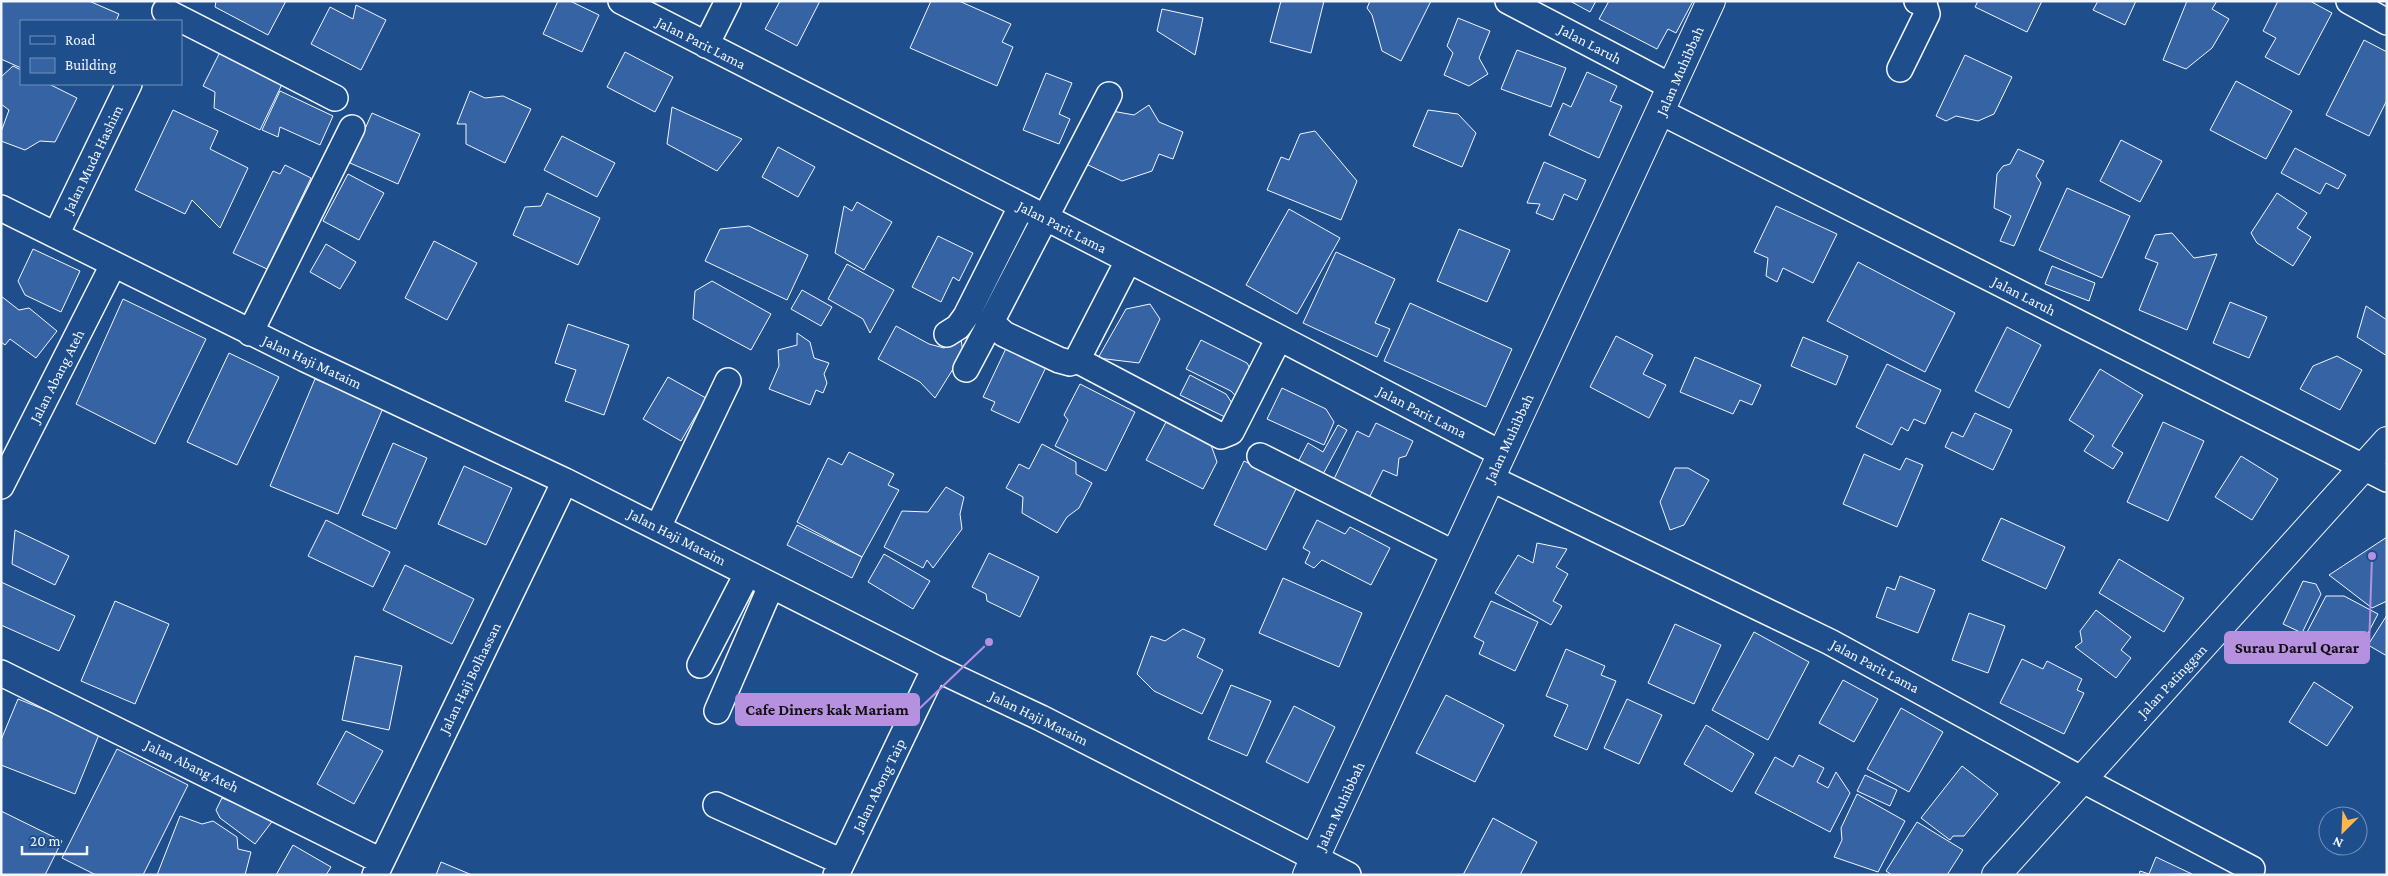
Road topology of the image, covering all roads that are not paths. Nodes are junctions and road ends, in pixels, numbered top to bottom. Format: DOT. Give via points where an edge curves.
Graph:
graph roads {
  1 [pos="621,1"];
  2 [pos="728,1"];
  3 [pos="1508,1"];
  4 [pos="1711,1"];
  5 [pos="1917,1"];
  6 [pos="2349,1"];
  7 [pos="165,11"];
  8 [pos="2387,22"];
  9 [pos="706,45"];
  10 [pos="1900,69"];
  11 [pos="129,85"];
  12 [pos="1672,87"];
  13 [pos="1109,95"];
  14 [pos="335,98"];
  15 [pos="1661,112"];
  16 [pos="352,128"];
  17 [pos="1021,207"];
  18 [pos="1,208"];
  19 [pos="1044,218"];
  20 [pos="56,235"];
  21 [pos="1128,261"];
  22 [pos="113,265"];
  23 [pos="991,322"];
  24 [pos="250,333"];
  25 [pos="947,334"];
  26 [pos="1279,338"];
  27 [pos="1077,360"];
  28 [pos="966,369"];
  29 [pos="728,381"];
  30 [pos="2387,441"];
  31 [pos="1502,454"];
  32 [pos="1260,456"];
  33 [pos="2363,467"];
  34 [pos="1490,478"];
  35 [pos="2387,479"];
  36 [pos="565,481"];
  37 [pos="1,486"];
  38 [pos="658,528"];
  39 [pos="1455,554"];
  40 [pos="747,574"];
  41 [pos="771,586"];
  42 [pos="700,665"];
  43 [pos="935,668"];
  44 [pos="1,673"];
  45 [pos="717,711"];
  46 [pos="2081,779"];
  47 [pos="716,806"];
  48 [pos="1312,867"];
  49 [pos="378,868"];
  50 [pos="839,869"];
  51 [pos="2252,869"];
  52 [pos="1348,875"];
  53 [pos="1996,875"];
  1 -- 9 [label="street, Jalan Parit Lama"];
  2 -- 9 [label="street"];
  3 -- 12 [label="street, Jalan Laruh"];
  4 -- 12 [label="main road, Jalan Muhibbah"];
  5 -- 10 [label="street" via="1924,4 1927,14"];
  6 -- 8 [label="street"];
  7 -- 14 [label="street"];
  9 -- 17 [label="street, Jalan Parit Lama"];
  11 -- 20 [label="street, Jalan Muda Hashim"];
  12 -- 15 [label="main road, Jalan Muhibbah"];
  13 -- 19 [label="street"];
  15 -- 31 [label="main road, Jalan Muhibbah"];
  15 -- 33 [label="street, Jalan Laruh"];
  16 -- 24 [label="street"];
  17 -- 19 [label="street, Jalan Parit Lama"];
  17 -- 25 [label="street" via="966,316"];
  18 -- 20 [label="street, Jalan Haji Mataim"];
  19 -- 21 [label="street, Jalan Parit Lama"];
  19 -- 23 [label="street"];
  20 -- 22 [label="street, Jalan Haji Mataim"];
  21 -- 26 [label="street, Jalan Parit Lama"];
  21 -- 27 [label="street"];
  22 -- 24 [label="street, Jalan Haji Mataim"];
  22 -- 37 [label="street, Jalan Abang Ateh"];
  23 -- 27 [label="street" via="1004,334 1060,360 1070,363"];
  23 -- 28 [label="street"];
  24 -- 36 [label="street, Jalan Haji Mataim"];
  26 -- 27 [label="street" via="1232,432 1222,436"];
  26 -- 31 [label="street, Jalan Parit Lama"];
  29 -- 38 [label="street"];
  30 -- 33 [label="main road, Jalan Patinggan"];
  31 -- 34 [label="main road, Jalan Muhibbah"];
  32 -- 39 [label="street"];
  33 -- 35 [label="street, Jalan Laruh"];
  33 -- 46 [label="main road, Jalan Patinggan"];
  34 -- 39 [label="main road, Jalan Muhibbah"];
  34 -- 46 [label="street, Jalan Parit Lama" via="1830,642"];
  36 -- 38 [label="street, Jalan Haji Mataim"];
  36 -- 49 [label="street, Jalan Haji Bolhassan"];
  38 -- 40 [label="street, Jalan Haji Mataim"];
  39 -- 48 [label="main road, Jalan Muhibbah"];
  40 -- 41 [label="street, Jalan Haji Mataim"];
  40 -- 42 [label="street"];
  41 -- 43 [label="street, Jalan Haji Mataim"];
  41 -- 45 [label="street"];
  43 -- 48 [label="street, Jalan Haji Mataim" via="1041,718"];
  43 -- 50 [label="street, Jalan Abong Taip"];
  44 -- 49 [label="street, Jalan Abang Ateh"];
  46 -- 51 [label="street, Jalan Parit Lama"];
  46 -- 53 [label="main road, Jalan Patinggan"];
  47 -- 50 [label="street"];
  48 -- 52 [label="street, Jalan Haji Mataim"];
}
